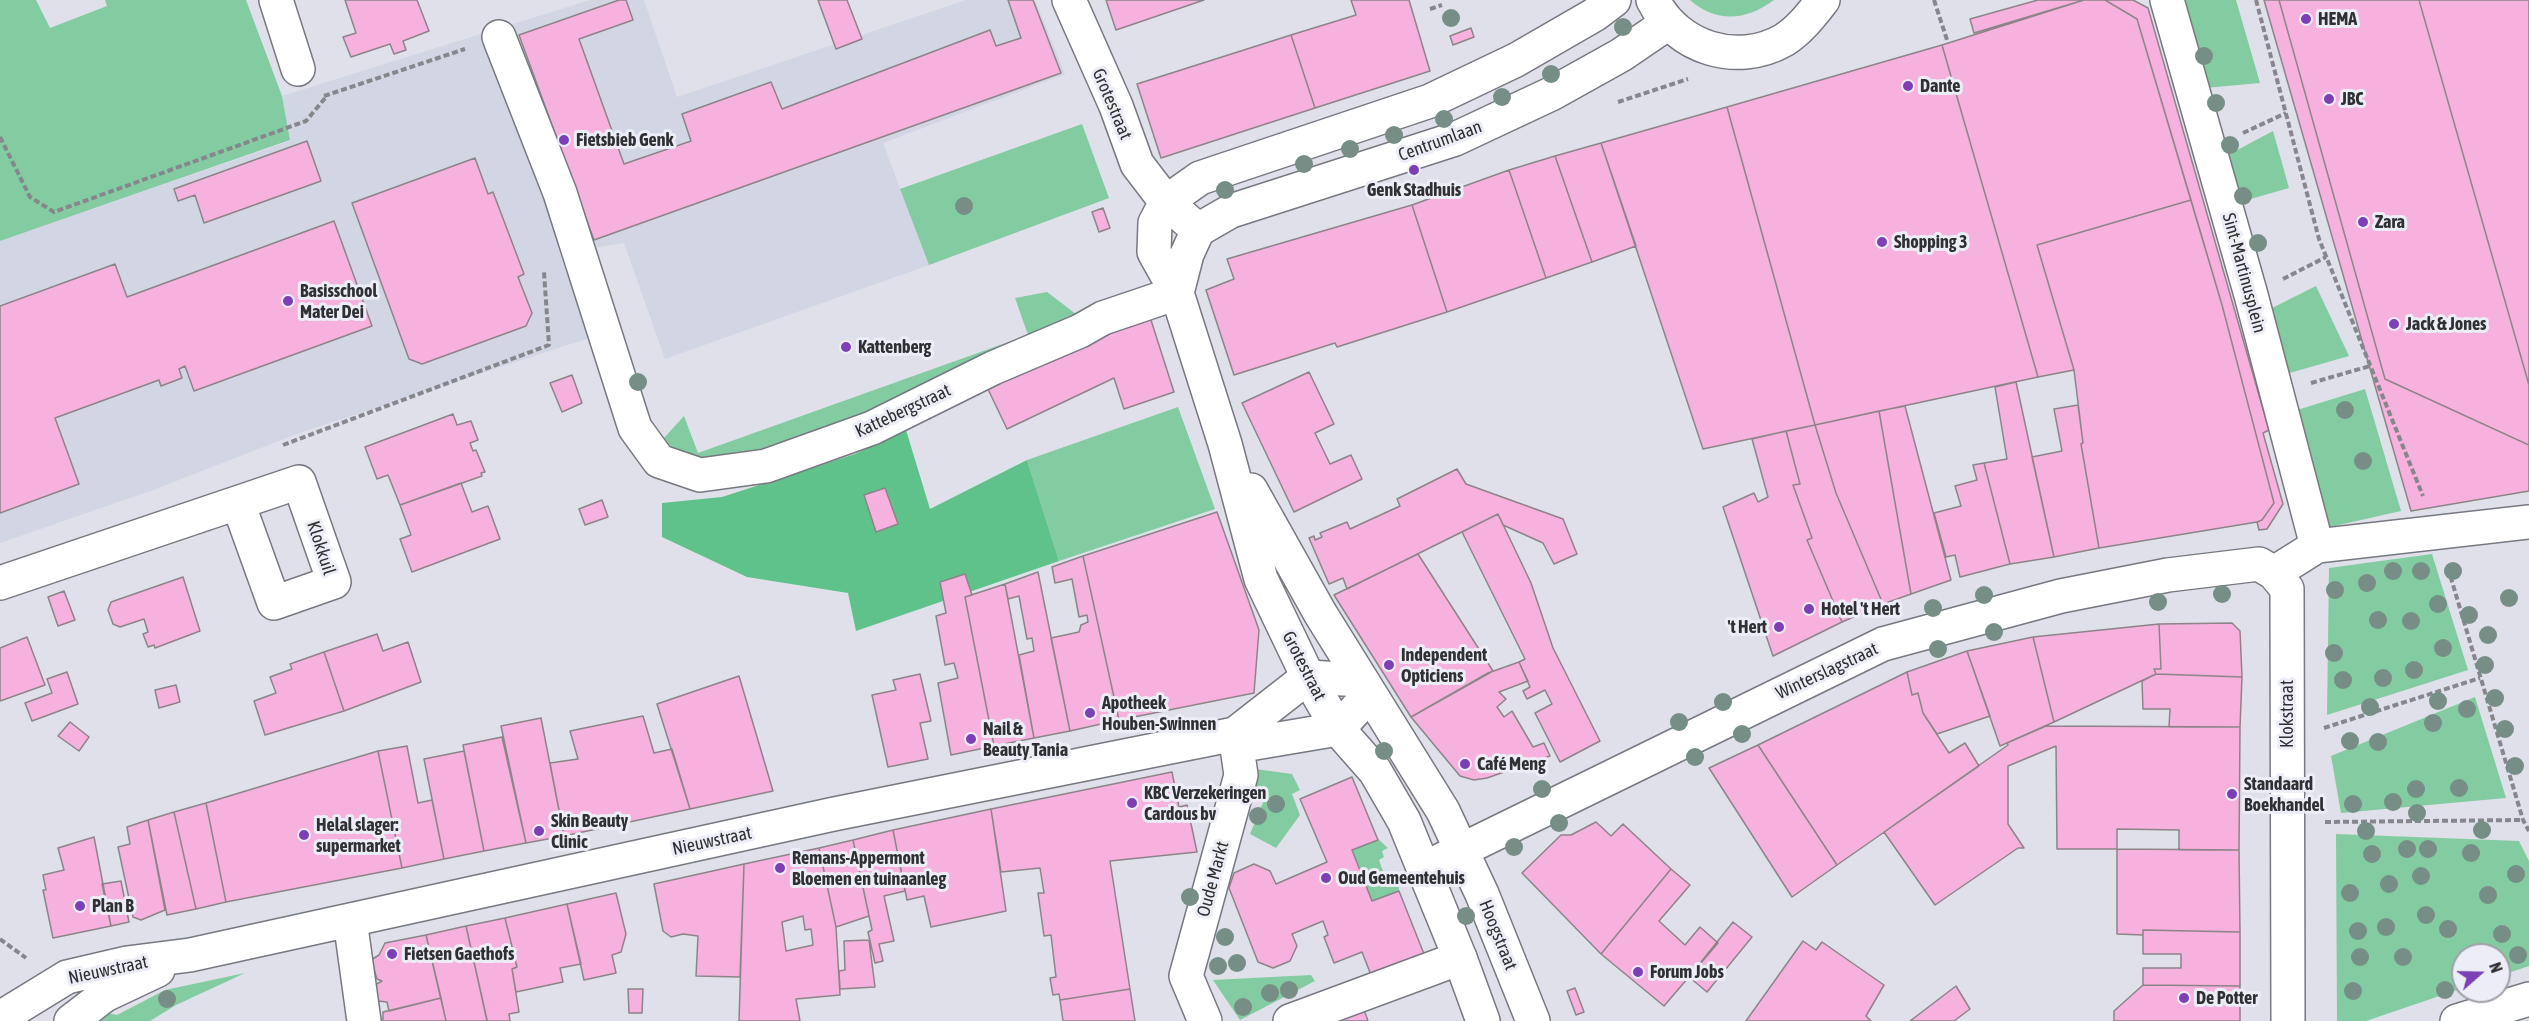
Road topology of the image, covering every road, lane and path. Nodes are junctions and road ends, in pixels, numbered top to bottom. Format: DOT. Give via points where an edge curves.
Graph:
graph roads {
  1 [pos="276,0"];
  2 [pos="1069,0"];
  3 [pos="1614,0"];
  4 [pos="1823,0"];
  5 [pos="1837,0"];
  6 [pos="1934,0"];
  7 [pos="2167,0"];
  8 [pos="2256,0"];
  9 [pos="1442,5"];
  10 [pos="1430,9"];
  11 [pos="1661,11"];
  12 [pos="500,37"];
  13 [pos="1948,43"];
  14 [pos="308,80"];
  15 [pos="326,97"];
  16 [pos="2286,112"];
  17 [pos="0,137"];
  18 [pos="2209,149"];
  19 [pos="1166,202"];
  20 [pos="1198,230"];
  21 [pos="2326,257"];
  22 [pos="543,268"];
  23 [pos="1177,293"];
  24 [pos="2251,295"];
  25 [pos="2370,366"];
  26 [pos="2276,393"];
  27 [pos="1226,444"];
  28 [pos="276,448"];
  29 [pos="238,503"];
  30 [pos="2529,522"];
  31 [pos="2437,532"];
  32 [pos="2317,546"];
  33 [pos="2267,569"];
  34 [pos="0,583"];
  35 [pos="1308,677"];
  36 [pos="2480,678"];
  37 [pos="1365,687"];
  38 [pos="1338,729"];
  39 [pos="2314,729"];
  40 [pos="1235,734"];
  41 [pos="2523,820"];
  42 [pos="2320,821"];
  43 [pos="2529,831"];
  44 [pos="1461,850"];
  45 [pos="1425,868"];
  46 [pos="350,920"];
  47 [pos="0,939"];
  48 [pos="190,955"];
  49 [pos="1460,958"];
  50 [pos="35,965"];
  51 [pos="2529,999"];
  52 [pos="9,1009"];
  53 [pos="71,1021"];
  54 [pos="364,1021"];
  55 [pos="1205,1021"];
  56 [pos="1290,1021"];
  57 [pos="1483,1021"];
  58 [pos="1533,1021"];
  59 [pos="2288,1021"];
  60 [pos="2457,1021"];
  1 -- 14 [label="street"];
  2 -- 19 [label="street, Grotestraat" via="1137,164"];
  3 -- 19 [label="street" via="1516,60 1430,101 1200,178"];
  4 -- 5 [label="street, Centrumlaan"];
  4 -- 11 [label="street, Centrumlaan" via="1803,25 1784,39 1762,49 1739,52 1698,44"];
  6 -- 13 [label="path"];
  7 -- 18 [label="street, Sint-Martinusplein"];
  8 -- 16 [label="path"];
  9 -- 10 [label="path"];
  11 -- 20 [label="street, Centrumlaan" via="1621,55 1455,139 1231,211"];
  12 -- 15 [label="path"];
  12 -- 23 [label="street, Kattebergstraat" via="560,193 635,428 659,461 700,475 766,466 872,428 1103,318"];
  14 -- 15 [label="path"];
  15 -- 17 [label="path" via="306,121 54,212 30,197"];
  16 -- 18 [label="path"];
  16 -- 21 [label="path"];
  18 -- 24 [label="street, Sint-Martinusplein"];
  19 -- 20 [label="street, Grotestraat"];
  19 -- 23 [label="street, Grotestraat" via="1155,224 1154,252"];
  20 -- 23 [label="street"];
  21 -- 24 [label="path"];
  21 -- 25 [label="path"];
  22 -- 28 [label="path" via="549,345"];
  23 -- 27 [label="street, Grotestraat"];
  24 -- 26 [label="street, Sint-Martinusplein"];
  25 -- 26 [label="path"];
  25 -- 31 [label="path"];
  26 -- 32 [label="street, Sint-Martinusplein"];
  27 -- 35 [label="street, Grotestraat" via="1261,579"];
  27 -- 37 [label="street, Grotestraat"];
  29 -- 34 [label="street"];
  30 -- 31 [label="street"];
  31 -- 32 [label="street"];
  31 -- 36 [label="path"];
  32 -- 33 [label="street"];
  33 -- 44 [label="street, Winterslagstraat" via="2168,575 2061,596 1883,644"];
  33 -- 59 [label="street, Klokstraat" via="2287,589"];
  35 -- 37 [label="street"];
  35 -- 38 [label="street, Grotestraat"];
  35 -- 40 [label="street, Nieuwstraat"];
  36 -- 39 [label="path"];
  36 -- 41 [label="path"];
  37 -- 38 [label="street"];
  37 -- 44 [label="street, Grotestraat" via="1443,811"];
  38 -- 40 [label="street, Nieuwstraat" via="1255,743"];
  38 -- 45 [label="street, Grotestraat" via="1375,771"];
  40 -- 46 [label="street, Nieuwstraat" via="922,796"];
  40 -- 55 [label="street, Oude Markt" via="1241,775 1186,976"];
  41 -- 42 [label="path"];
  41 -- 43 [label="path"];
  44 -- 45 [label="street, Winterslagstraat"];
  44 -- 58 [label="street, Hoogstraat"];
  45 -- 49 [label="street"];
  46 -- 48 [label="street, Nieuwstraat"];
  46 -- 54 [label="street"];
  47 -- 50 [label="path"];
  48 -- 52 [label="street, Nieuwstraat" via="127,963 67,977"];
  48 -- 53 [label="street, Nieuwstraat" via="105,994"];
  49 -- 56 [label="street"];
  49 -- 57 [label="street"];
  51 -- 60 [label="street"];
}
